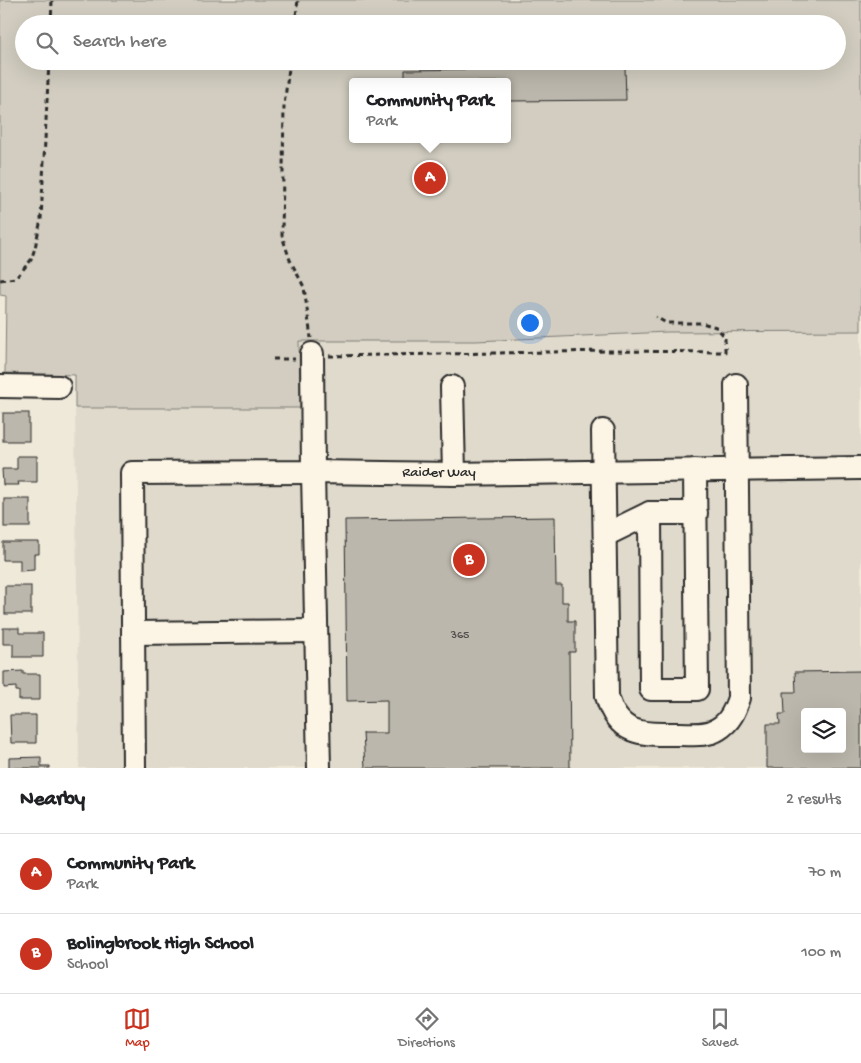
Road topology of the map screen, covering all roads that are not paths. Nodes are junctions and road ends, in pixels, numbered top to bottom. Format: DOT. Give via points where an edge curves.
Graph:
graph roads {
  1 [pos="312,356"];
  2 [pos="736,385"];
  3 [pos="0,386"];
  4 [pos="59,387"];
  5 [pos="452,387"];
  6 [pos="604,431"];
  7 [pos="861,468"];
  8 [pos="696,470"];
  9 [pos="738,470"];
  10 [pos="313,472"];
  11 [pos="604,472"];
  12 [pos="454,474"];
  13 [pos="650,513"];
  14 [pos="696,513"];
  15 [pos="605,535"];
  16 [pos="316,631"];
  17 [pos="133,633"];
  18 [pos="134,768"];
  19 [pos="319,768"];
  1 -- 10 [label="street"];
  2 -- 9 [label="street"];
  3 -- 4 [label="street"];
  5 -- 12 [label="street"];
  6 -- 11 [label="street"];
  7 -- 9 [label="street, Raider Way"];
  8 -- 9 [label="street, Raider Way"];
  8 -- 11 [label="street, Raider Way"];
  8 -- 14 [label="street"];
  9 -- 15 [label="street" via="739,698 729,721 719,729 708,734 644,734 619,722 611,710 607,696"];
  10 -- 12 [label="street, Raider Way"];
  10 -- 16 [label="street"];
  10 -- 17 [label="street, Raider Way" via="132,473"];
  11 -- 12 [label="street, Raider Way"];
  11 -- 15 [label="street"];
  13 -- 14 [label="street"];
  13 -- 14 [label="street" via="651,689 697,689"];
  13 -- 15 [label="street"];
  16 -- 17 [label="street"];
  16 -- 19 [label="street"];
  17 -- 18 [label="street"];
}
